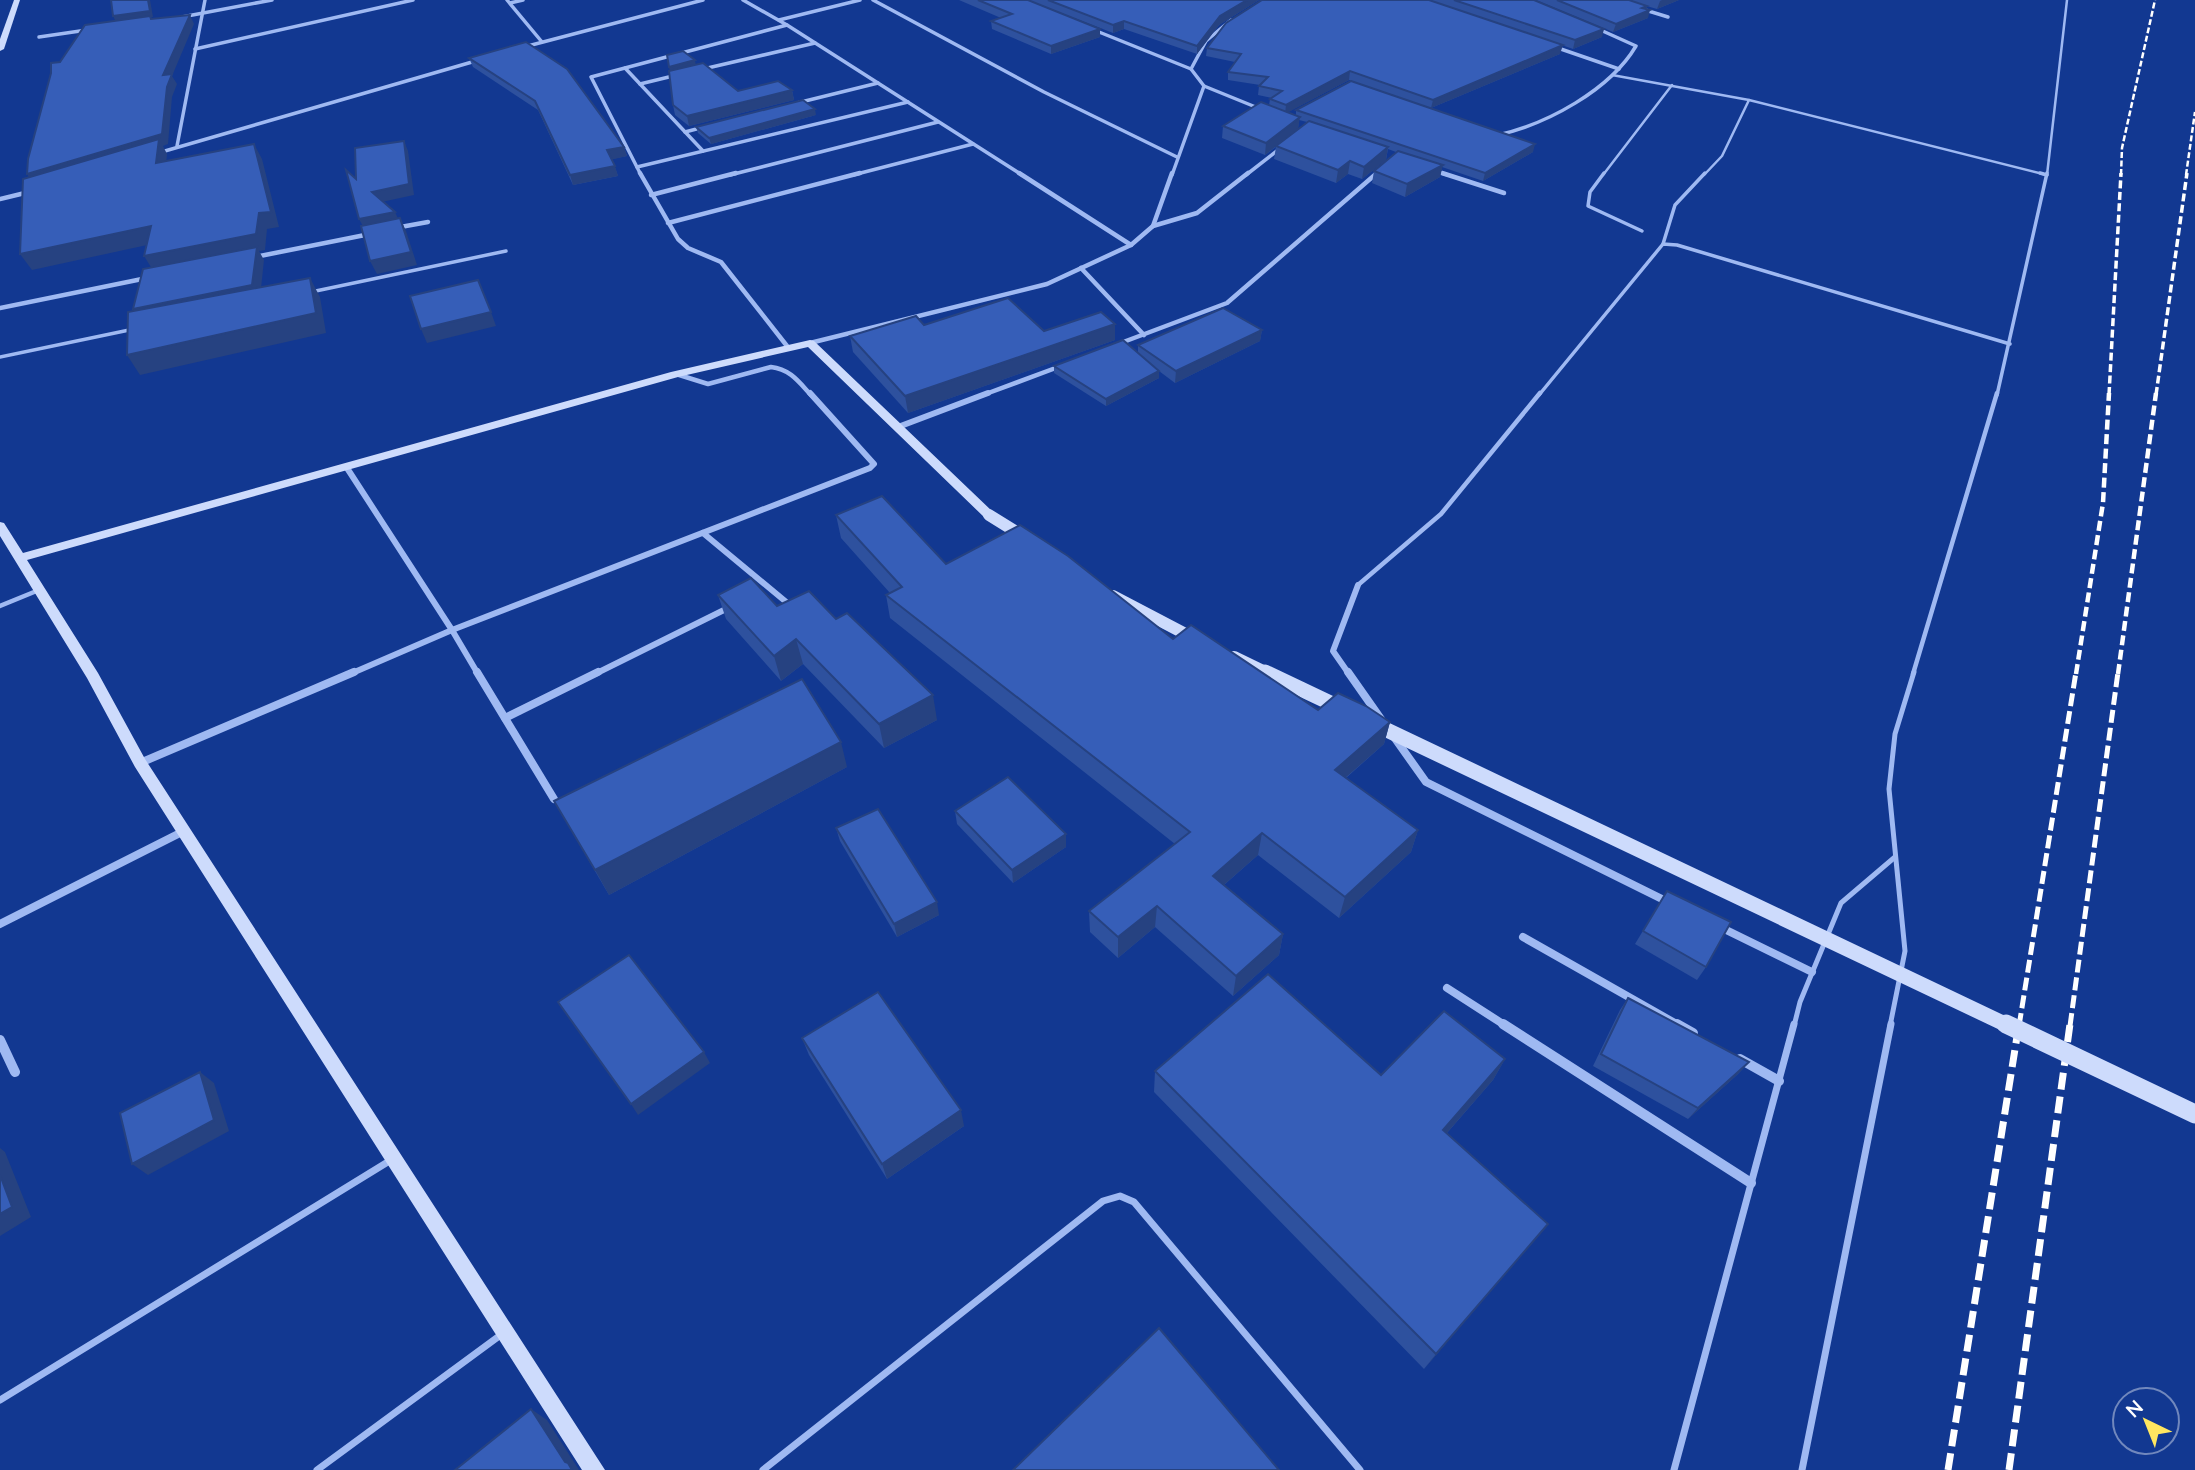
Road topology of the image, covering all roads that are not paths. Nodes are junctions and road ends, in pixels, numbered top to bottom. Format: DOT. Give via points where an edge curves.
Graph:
graph roads {
  1 [pos="18,0"];
  2 [pos="205,0"];
  3 [pos="272,0"];
  4 [pos="413,0"];
  5 [pos="523,0"];
  6 [pos="703,0"];
  7 [pos="743,0"];
  8 [pos="860,0"];
  9 [pos="873,0"];
  10 [pos="2067,0"];
  11 [pos="508,2"];
  12 [pos="1636,7"];
  13 [pos="202,14"];
  14 [pos="1668,17"];
  15 [pos="175,18"];
  16 [pos="1232,19"];
  17 [pos="779,20"];
  18 [pos="787,25"];
  19 [pos="1595,28"];
  20 [pos="94,29"];
  21 [pos="1093,30"];
  22 [pos="39,37"];
  23 [pos="542,42"];
  24 [pos="815,43"];
  25 [pos="1544,44"];
  26 [pos="0,49"];
  27 [pos="195,49"];
  28 [pos="516,50"];
  29 [pos="490,57"];
  30 [pos="625,68"];
  31 [pos="1191,69"];
  32 [pos="1619,69"];
  33 [pos="694,71"];
  34 [pos="681,74"];
  35 [pos="1612,75"];
  36 [pos="878,83"];
  37 [pos="640,84"];
  38 [pos="1672,85"];
  39 [pos="1204,86"];
  40 [pos="1749,100"];
  41 [pos="908,102"];
  42 [pos="788,106"];
  43 [pos="1274,114"];
  44 [pos="938,122"];
  45 [pos="711,125"];
  46 [pos="685,132"];
  47 [pos="1495,135"];
  48 [pos="974,144"];
  49 [pos="1285,145"];
  50 [pos="177,146"];
  51 [pos="703,151"];
  52 [pos="152,155"];
  53 [pos="1177,157"];
  54 [pos="637,167"];
  55 [pos="1384,167"];
  56 [pos="1431,169"];
  57 [pos="2047,175"];
  58 [pos="35,190"];
  59 [pos="1504,193"];
  60 [pos="651,195"];
  61 [pos="0,199"];
  62 [pos="428,222"];
  63 [pos="668,222"];
  64 [pos="1153,226"];
  65 [pos="387,230"];
  66 [pos="1642,231"];
  67 [pos="374,233"];
  68 [pos="1663,244"];
  69 [pos="1131,245"];
  70 [pos="506,251"];
  71 [pos="254,257"];
  72 [pos="1081,268"];
  73 [pos="160,275"];
  74 [pos="301,294"];
  75 [pos="0,308"];
  76 [pos="137,328"];
  77 [pos="1144,335"];
  78 [pos="810,343"];
  79 [pos="2010,344"];
  80 [pos="787,346"];
  81 [pos="1105,349"];
  82 [pos="0,357"];
  83 [pos="1066,364"];
  84 [pos="675,373"];
  85 [pos="898,428"];
  86 [pos="347,468"];
  87 [pos="0,527"];
  88 [pos="703,533"];
  89 [pos="1040,548"];
  90 [pos="21,558"];
  91 [pos="1358,585"];
  92 [pos="1096,587"];
  93 [pos="768,588"];
  94 [pos="39,590"];
  95 [pos="756,594"];
  96 [pos="743,600"];
  97 [pos="0,606"];
  98 [pos="799,613"];
  99 [pos="452,629"];
  100 [pos="505,719"];
  101 [pos="140,762"];
  102 [pos="554,799"];
  103 [pos="184,831"];
  104 [pos="1895,857"];
  105 [pos="1677,906"];
  106 [pos="0,924"];
  107 [pos="1714,924"];
  108 [pos="1523,937"];
  109 [pos="1812,972"];
  110 [pos="1447,988"];
  111 [pos="0,1040"];
  112 [pos="1706,1040"];
  113 [pos="1730,1054"];
  114 [pos="15,1072"];
  115 [pos="1779,1081"];
  116 [pos="2195,1114"];
  117 [pos="394,1159"];
  118 [pos="1751,1183"];
  119 [pos="505,1332"];
  120 [pos="0,1400"];
  121 [pos="317,1470"];
  122 [pos="594,1470"];
  123 [pos="763,1470"];
  124 [pos="1360,1470"];
  125 [pos="1674,1470"];
  126 [pos="1802,1470"];
  1 -- 26 [label="main road"];
  2 -- 13 [label="street"];
  3 -- 13 [label="street"];
  4 -- 27 [label="street"];
  5 -- 11 [label="street"];
  6 -- 23 [label="street"];
  7 -- 17 [label="street"];
  8 -- 17 [label="street"];
  9 -- 53 [label="street"];
  10 -- 57 [label="lane"];
  11 -- 23 [label="street"];
  12 -- 14 [label="street"];
  13 -- 15 [label="street"];
  13 -- 27 [label="street"];
  16 -- 31 [label="street" via="1206,41"];
  17 -- 18 [label="street"];
  18 -- 24 [label="street"];
  18 -- 30 [label="street"];
  19 -- 32 [label="street" via="1636,46"];
  20 -- 22 [label="street"];
  21 -- 31 [label="street"];
  23 -- 28 [label="street"];
  24 -- 33 [label="street"];
  24 -- 36 [label="street"];
  25 -- 32 [label="street"];
  27 -- 50 [label="street"];
  29 -- 50 [label="street"];
  30 -- 37 [label="street"];
  30 -- 54 [label="street" via="590,77"];
  31 -- 39 [label="street"];
  32 -- 35 [label="street"];
  34 -- 37 [label="street"];
  35 -- 38 [label="lane"];
  35 -- 47 [label="street" via="1557,112"];
  36 -- 41 [label="street"];
  36 -- 42 [label="street"];
  37 -- 46 [label="street"];
  38 -- 40 [label="lane"];
  38 -- 66 [label="lane" via="1590,192 1588,206"];
  39 -- 43 [label="street"];
  39 -- 53 [label="street"];
  40 -- 57 [label="lane"];
  40 -- 68 [label="lane" via="1722,156 1675,205"];
  41 -- 44 [label="street"];
  41 -- 51 [label="street"];
  44 -- 48 [label="street"];
  44 -- 60 [label="street"];
  45 -- 46 [label="street"];
  46 -- 51 [label="street"];
  48 -- 63 [label="street"];
  48 -- 69 [label="street"];
  49 -- 64 [label="street" via="1196,213"];
  50 -- 52 [label="street"];
  51 -- 54 [label="street"];
  53 -- 64 [label="street"];
  54 -- 60 [label="street"];
  55 -- 77 [label="street" via="1227,303"];
  56 -- 59 [label="street"];
  57 -- 79 [label="lane"];
  58 -- 61 [label="street"];
  60 -- 63 [label="street"];
  62 -- 65 [label="street"];
  63 -- 80 [label="street" via="682,244 721,262"];
  64 -- 69 [label="street"];
  67 -- 71 [label="street"];
  68 -- 79 [label="lane"];
  68 -- 91 [label="lane" via="1441,514"];
  69 -- 72 [label="street"];
  70 -- 74 [label="lane"];
  72 -- 77 [label="street"];
  72 -- 78 [label="street" via="1047,284"];
  73 -- 75 [label="street"];
  76 -- 82 [label="lane"];
  77 -- 81 [label="street"];
  78 -- 80 [label="main road"];
  78 -- 85 [label="main road"];
  79 -- 104 [label="lane" via="1895,734 1889,789"];
  80 -- 84 [label="main road"];
  83 -- 85 [label="street"];
  84 -- 86 [label="main road"];
  84 -- 88 [label="street" via="708,384 780,368 792,374 874,464"];
  85 -- 89 [label="main road, bridge" via="989,515"];
  86 -- 90 [label="main road"];
  86 -- 99 [label="street"];
  87 -- 90 [label="main road"];
  88 -- 93 [label="street"];
  88 -- 99 [label="street"];
  90 -- 94 [label="main road"];
  91 -- 105 [label="street" via="1333,652 1426,782"];
  92 -- 116 [label="main road, bridge" via="1192,637"];
  93 -- 95 [label="street"];
  93 -- 98 [label="street"];
  94 -- 97 [label="lane"];
  94 -- 101 [label="main road"];
  96 -- 100 [label="street"];
  99 -- 100 [label="street"];
  99 -- 101 [label="street"];
  100 -- 102 [label="street"];
  101 -- 103 [label="main road"];
  103 -- 106 [label="street"];
  103 -- 117 [label="main road"];
  104 -- 109 [label="lane" via="1842,903"];
  104 -- 126 [label="lane" via="1905,951"];
  107 -- 109 [label="street"];
  108 -- 112 [label="street"];
  109 -- 115 [label="lane"];
  110 -- 118 [label="street"];
  111 -- 114 [label="street"];
  113 -- 115 [label="street"];
  115 -- 118 [label="lane"];
  117 -- 119 [label="main road"];
  117 -- 120 [label="lane"];
  118 -- 125 [label="lane"];
  119 -- 121 [label="lane"];
  119 -- 122 [label="main road"];
  123 -- 124 [label="lane" via="1103,1201 1120,1196 1134,1202"];
}
